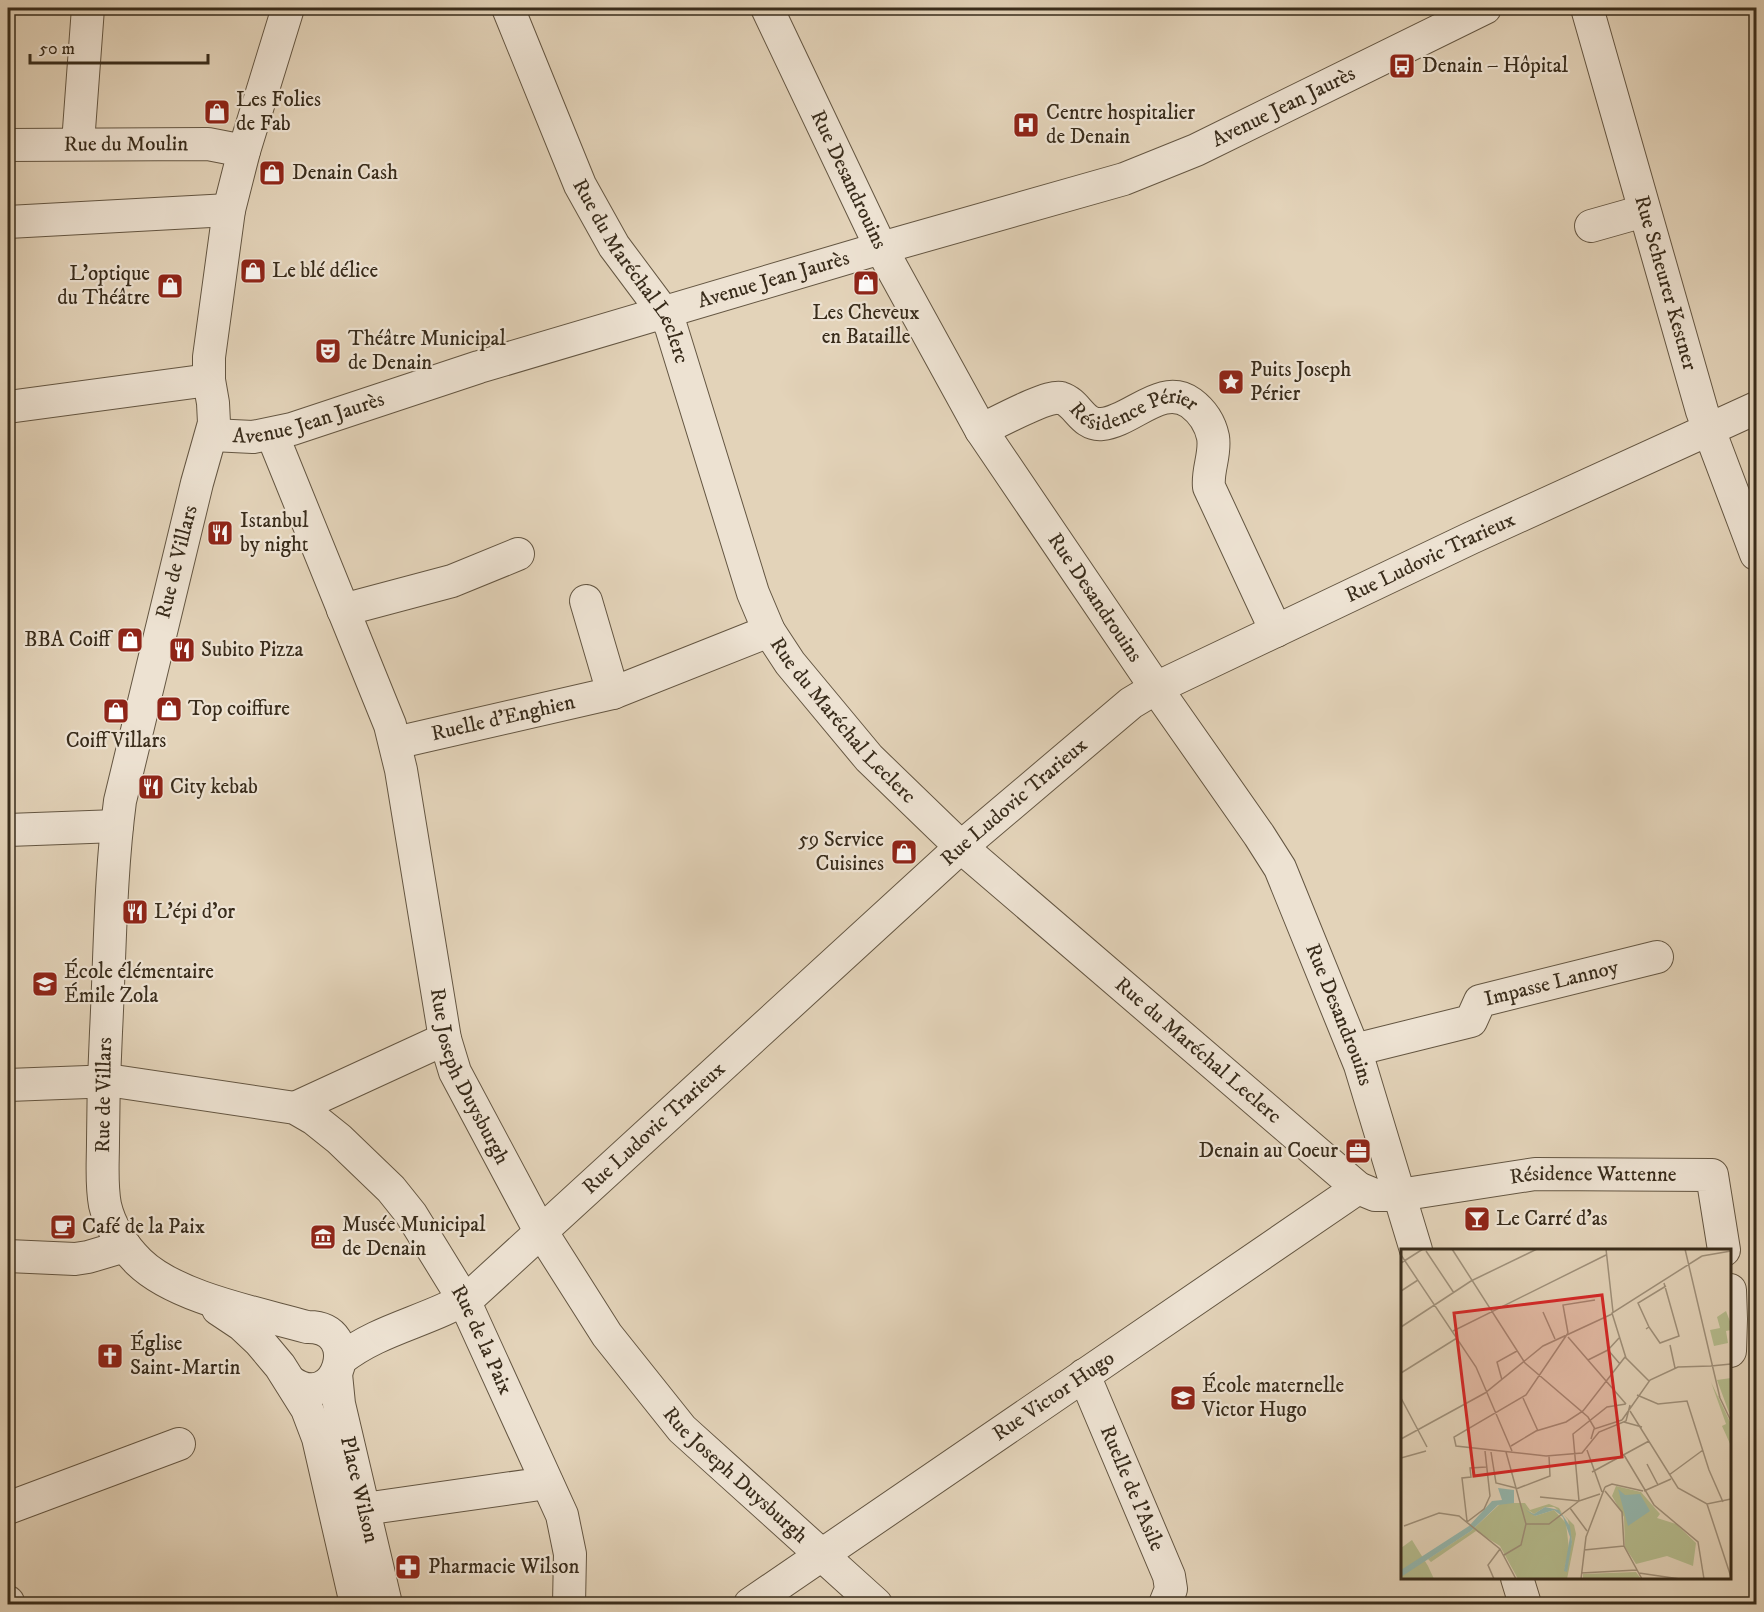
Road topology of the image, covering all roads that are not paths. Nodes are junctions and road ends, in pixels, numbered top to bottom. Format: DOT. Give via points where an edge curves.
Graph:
graph roads {
  1 [pos="88,8"];
  2 [pos="288,8"];
  3 [pos="507,8"];
  4 [pos="767,8"];
  5 [pos="1485,8"];
  6 [pos="1587,8"];
  7 [pos="78,143"];
  8 [pos="8,144"];
  9 [pos="244,151"];
  10 [pos="230,210"];
  11 [pos="1644,211"];
  12 [pos="8,222"];
  13 [pos="1591,226"];
  14 [pos="881,248"];
  15 [pos="664,313"];
  16 [pos="208,380"];
  17 [pos="8,407"];
  18 [pos="1756,408"];
  19 [pos="981,430"];
  20 [pos="1709,430"];
  21 [pos="272,434"];
  22 [pos="212,435"];
  23 [pos="518,554"];
  24 [pos="1756,554"];
  25 [pos="586,601"];
  26 [pos="343,610"];
  27 [pos="770,631"];
  28 [pos="1276,631"];
  29 [pos="1156,688"];
  30 [pos="613,693"];
  31 [pos="395,743"];
  32 [pos="117,826"];
  33 [pos="8,830"];
  34 [pos="961,847"];
  35 [pos="1657,957"];
  36 [pos="445,1039"];
  37 [pos="1354,1050"];
  38 [pos="103,1080"];
  39 [pos="8,1085"];
  40 [pos="296,1108"];
  41 [pos="1358,1188"];
  42 [pos="1399,1195"];
  43 [pos="540,1231"];
  44 [pos="125,1246"];
  45 [pos="1415,1249"];
  46 [pos="1724,1249"];
  47 [pos="8,1256"];
  48 [pos="198,1296"];
  49 [pos="464,1300"];
  50 [pos="329,1349"];
  51 [pos="285,1374"];
  52 [pos="1084,1375"];
  53 [pos="179,1444"];
  54 [pos="547,1483"];
  55 [pos="8,1508"];
  56 [pos="364,1509"];
  57 [pos="820,1556"];
  58 [pos="1517,1579"];
  59 [pos="1165,1604"];
  60 [pos="356,1605"];
  61 [pos="386,1605"];
  62 [pos="569,1605"];
  63 [pos="750,1605"];
  64 [pos="876,1605"];
  65 [pos="1525,1605"];
  1 -- 7 [label="street"];
  2 -- 9 [label="street, Rue de Villars"];
  3 -- 15 [label="street, Rue du Maréchal Leclerc" via="588,200 614,246"];
  4 -- 14 [label="street, Rue Desandrouins"];
  5 -- 14 [label="street, Avenue Jean Jaurès" via="1145,172"];
  6 -- 11 [label="street, Rue Scheurer Kestner"];
  7 -- 8 [label="street, Rue du Moulin"];
  7 -- 9 [label="street, Rue du Moulin" via="208,144"];
  9 -- 10 [label="street, Rue de Villars"];
  10 -- 12 [label="street"];
  10 -- 16 [label="street, Rue de Villars"];
  11 -- 13 [label="street"];
  11 -- 20 [label="street, Rue Scheurer Kestner"];
  14 -- 15 [label="street, Avenue Jean Jaurès"];
  14 -- 19 [label="street, Rue Desandrouins"];
  15 -- 21 [label="street, Avenue Jean Jaurès"];
  15 -- 27 [label="street, Rue du Maréchal Leclerc" via="676,340 748,576"];
  16 -- 17 [label="street"];
  16 -- 22 [label="street, Rue de Villars" via="214,413"];
  18 -- 20 [label="street, Rue Ludovic Trarieux"];
  19 -- 28 [label="street, Résidence Périer" via="1050,398 1065,400 1084,419 1098,424 1167,397 1187,400 1202,412 1210,428 1214,450 1209,487"];
  19 -- 29 [label="street, Rue Desandrouins"];
  20 -- 24 [label="street, Rue Scheurer Kestner"];
  20 -- 28 [label="street, Rue Ludovic Trarieux"];
  21 -- 22 [label="street, Avenue Jean Jaurès"];
  21 -- 26 [label="street, Rue Joseph Duysburgh"];
  22 -- 32 [label="street, Rue de Villars" via="195,490"];
  23 -- 26 [label="street" via="452,581"];
  25 -- 30 [label="street"];
  26 -- 31 [label="street, Rue Joseph Duysburgh"];
  27 -- 30 [label="street, Ruelle d'Enghien"];
  27 -- 34 [label="street, Rue du Maréchal Leclerc" via="790,663 856,744"];
  28 -- 29 [label="street, Rue Ludovic Trarieux"];
  29 -- 34 [label="street, Rue Ludovic Trarieux" via="1120,711"];
  29 -- 37 [label="street, Rue Desandrouins" via="1280,868"];
  30 -- 31 [label="street, Ruelle d'Enghien"];
  31 -- 36 [label="street, Rue Joseph Duysburgh"];
  32 -- 33 [label="street"];
  32 -- 38 [label="street, Rue de Villars"];
  34 -- 41 [label="street, Rue du Maréchal Leclerc"];
  34 -- 43 [label="street, Rue Ludovic Trarieux"];
  35 -- 37 [label="street, Impasse Lannoy" via="1480,1000 1471,1021"];
  36 -- 40 [label="street"];
  36 -- 43 [label="street, Rue Joseph Duysburgh" via="455,1072"];
  37 -- 42 [label="street, Rue Desandrouins"];
  38 -- 39 [label="street, Rue de la Paix"];
  38 -- 40 [label="street, Rue de la Paix"];
  38 -- 44 [label="street, Rue de Villars" via="103,1189 109,1219"];
  40 -- 49 [label="street, Rue de la Paix" via="339,1139 391,1189"];
  41 -- 42 [label="street, Rue du Maréchal Leclerc" via="1375,1195"];
  41 -- 52 [label="street, Rue Victor Hugo"];
  42 -- 45 [label="street"];
  42 -- 46 [label="street, Résidence Wattenne" via="1535,1174 1712,1175"];
  43 -- 49 [label="street, Rue Ludovic Trarieux"];
  43 -- 57 [label="street, Rue Joseph Duysburgh" via="607,1335 682,1429"];
  44 -- 47 [label="street" via="75,1259"];
  44 -- 48 [label="street, Rue de Villars" via="159,1278"];
  48 -- 50 [label="street"];
  48 -- 51 [label="street, Place Wilson" via="251,1333"];
  49 -- 50 [label="street, Rue Ludovic Trarieux" via="370,1339"];
  49 -- 54 [label="street, Rue de la Paix"];
  50 -- 51 [label="street" via="329,1382 315,1389 300,1387"];
  50 -- 51 [label="street" via="293,1332 280,1352"];
  50 -- 56 [label="street, Place Wilson"];
  51 -- 60 [label="street, Place Wilson" via="307,1409 318,1438"];
  52 -- 57 [label="street, Rue Victor Hugo"];
  52 -- 59 [label="street, Ruelle de l'Asile" via="1169,1576 1171,1589"];
  53 -- 55 [label="street"];
  54 -- 56 [label="street"];
  54 -- 62 [label="street, Rue de la Paix" via="562,1515 568,1541"];
  56 -- 61 [label="street, Place Wilson"];
  57 -- 63 [label="street, Rue Victor Hugo"];
  57 -- 64 [label="street, Rue Joseph Duysburgh"];
  58 -- 65 [label="street"];
}
